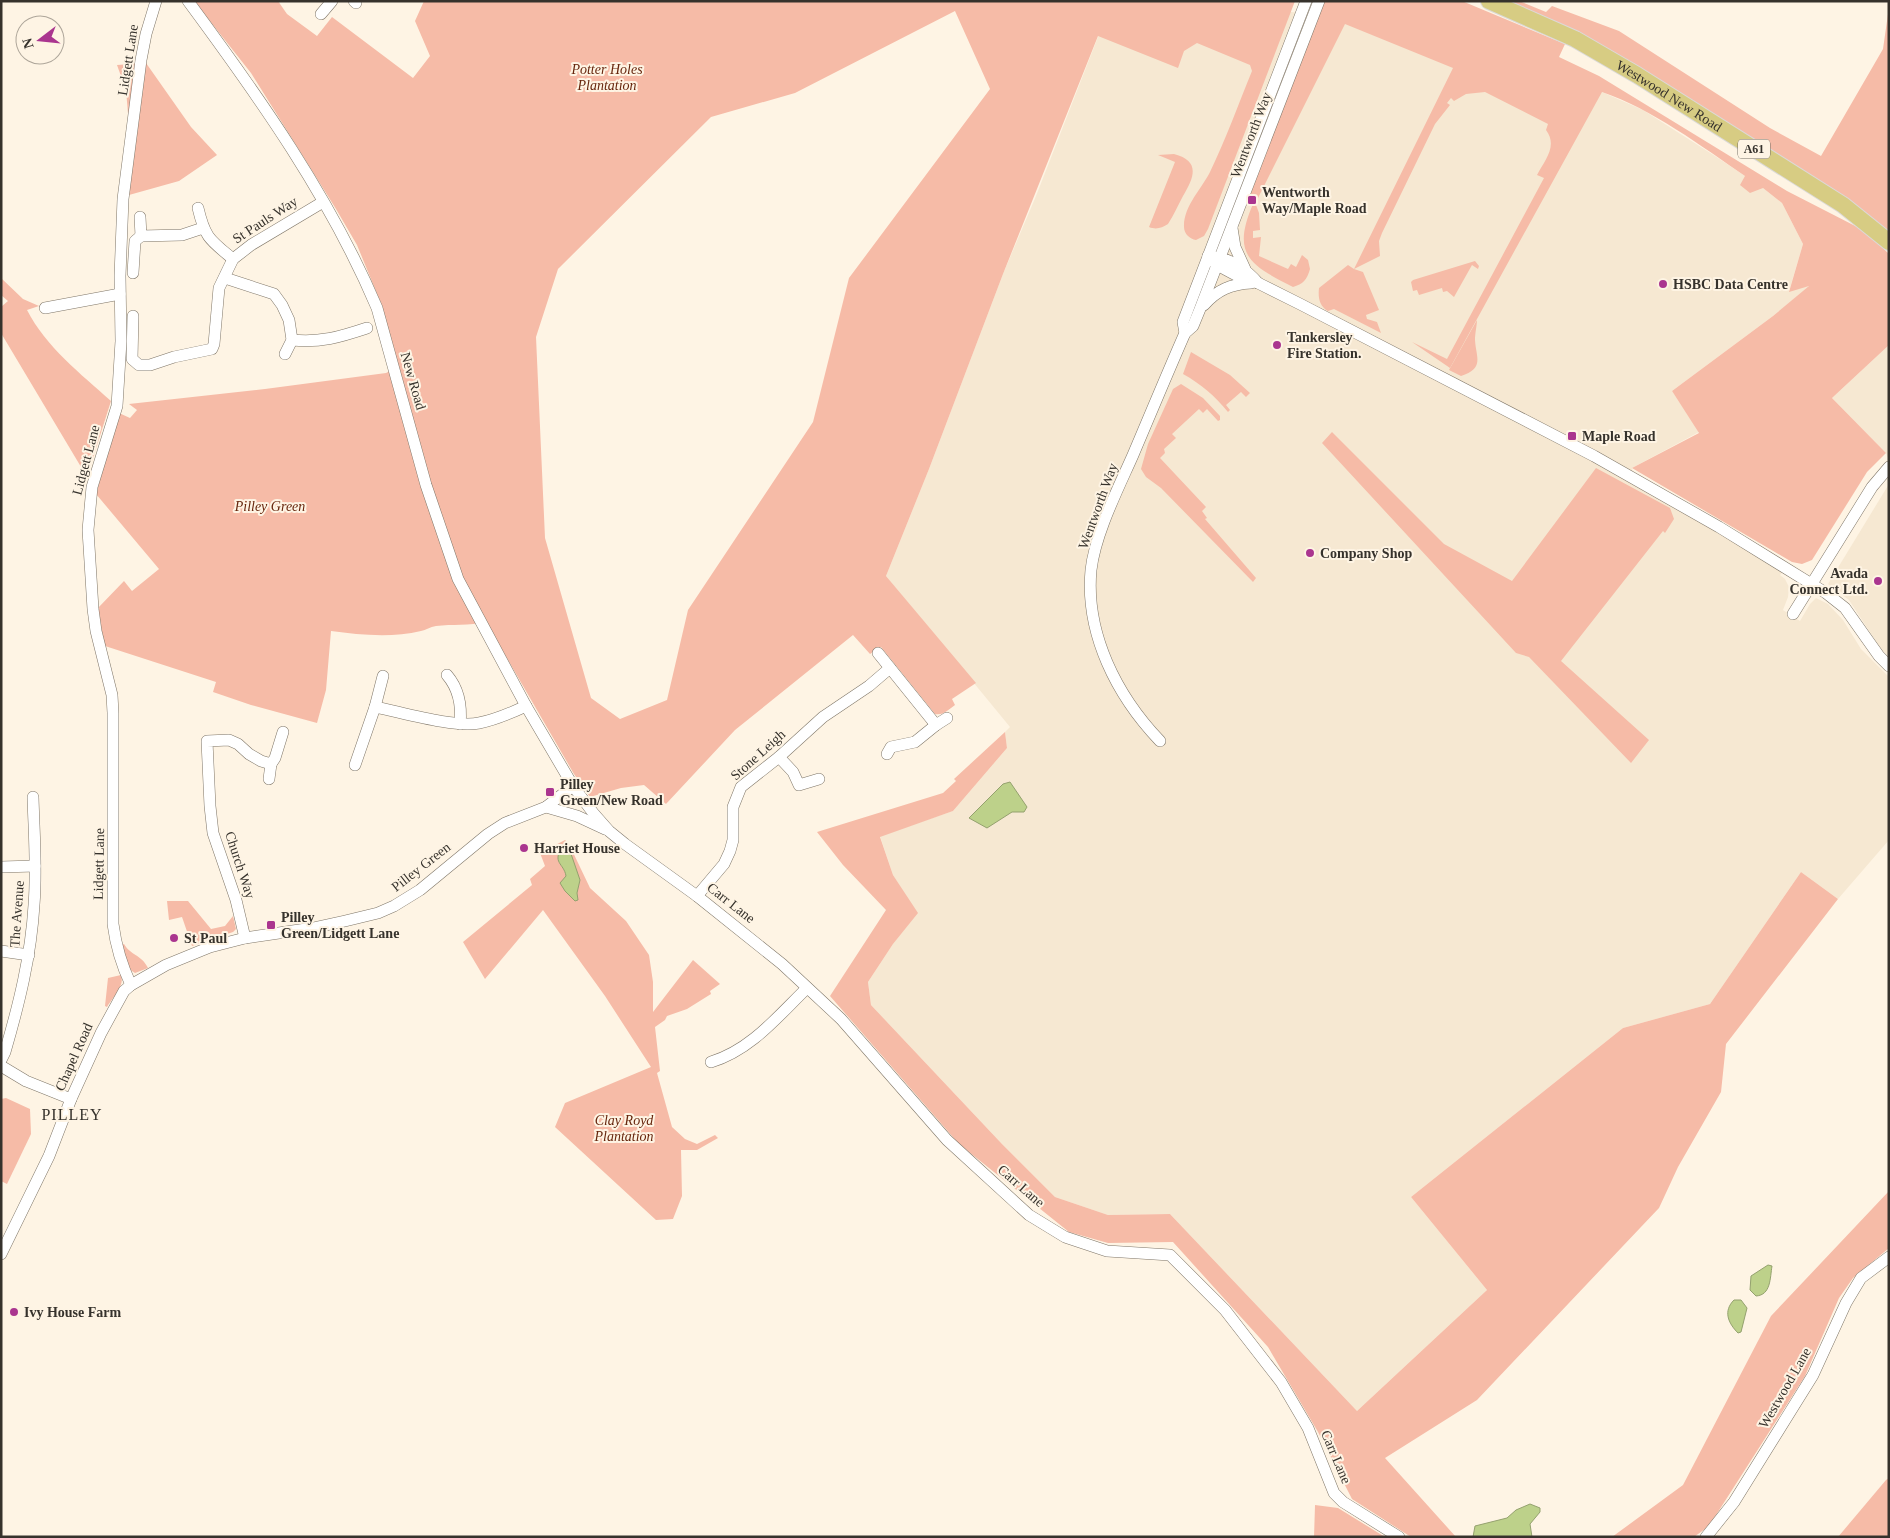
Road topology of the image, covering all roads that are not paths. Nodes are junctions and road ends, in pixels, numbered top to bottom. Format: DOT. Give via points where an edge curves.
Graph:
graph roads {
  1 [pos="156,1"];
  2 [pos="188,1"];
  3 [pos="332,1"];
  4 [pos="1306,1"];
  5 [pos="1319,1"];
  6 [pos="1489,1"];
  7 [pos="321,14"];
  8 [pos="323,202"];
  9 [pos="198,208"];
  10 [pos="140,217"];
  11 [pos="1232,224"];
  12 [pos="203,228"];
  13 [pos="141,236"];
  14 [pos="1889,242"];
  15 [pos="1208,256"];
  16 [pos="233,259"];
  17 [pos="1219,261"];
  18 [pos="1246,270"];
  19 [pos="133,273"];
  20 [pos="225,278"];
  21 [pos="1258,283"];
  22 [pos="120,294"];
  23 [pos="45,308"];
  24 [pos="1200,309"];
  25 [pos="133,316"];
  26 [pos="367,328"];
  27 [pos="1185,333"];
  28 [pos="292,340"];
  29 [pos="285,354"];
  30 [pos="1889,467"];
  31 [pos="1812,584"];
  32 [pos="1793,614"];
  33 [pos="878,653"];
  34 [pos="1889,666"];
  35 [pos="890,668"];
  36 [pos="447,675"];
  37 [pos="383,676"];
  38 [pos="375,706"];
  39 [pos="526,706"];
  40 [pos="946,718"];
  41 [pos="460,724"];
  42 [pos="936,725"];
  43 [pos="283,732"];
  44 [pos="1160,742"];
  45 [pos="887,754"];
  46 [pos="779,757"];
  47 [pos="271,764"];
  48 [pos="355,766"];
  49 [pos="268,779"];
  50 [pos="819,780"];
  51 [pos="573,786"];
  52 [pos="33,797"];
  53 [pos="546,807"];
  54 [pos="608,830"];
  55 [pos="35,866"];
  56 [pos="1,867"];
  57 [pos="697,896"];
  58 [pos="245,938"];
  59 [pos="1,952"];
  60 [pos="29,955"];
  61 [pos="131,984"];
  62 [pos="807,988"];
  63 [pos="1,1060"];
  64 [pos="711,1062"];
  65 [pos="1,1066"];
  66 [pos="71,1099"];
  67 [pos="1,1226"];
  68 [pos="12,1233"];
  69 [pos="1,1254"];
  70 [pos="1889,1257"];
  71 [pos="1399,1537"];
  72 [pos="1706,1537"];
  1 -- 22 [label="street, Lidgett Lane" via="141,60 124,200"];
  2 -- 8 [label="street, New Road" via="242,74"];
  3 -- 7 [label="street"];
  4 -- 15 [label="street, Wentworth Way"];
  5 -- 11 [label="street, Wentworth Way"];
  6 -- 14 [label="highway, Westwood New Road / A61" via="1575,39 1637,75 1836,201"];
  8 -- 16 [label="street, St Pauls Way"];
  8 -- 39 [label="street, New Road" via="377,308 426,485 458,579"];
  9 -- 12 [label="street"];
  10 -- 13 [label="street"];
  11 -- 17 [label="street, Wentworth Way"];
  11 -- 18 [label="street" via="1235,247"];
  12 -- 13 [label="street" via="182,235"];
  12 -- 16 [label="street" via="214,243"];
  13 -- 19 [label="street" via="135,241"];
  15 -- 17 [label="street"];
  15 -- 27 [label="street, Wentworth Way" via="1183,322"];
  16 -- 20 [label="street, St Pauls Way"];
  17 -- 18 [label="street"];
  17 -- 21 [label="street" via="1245,280"];
  17 -- 24 [label="street, Wentworth Way"];
  18 -- 21 [label="street"];
  20 -- 25 [label="street, St Pauls Way" via="219,288 212,349 139,365 132,358"];
  20 -- 28 [label="street" via="274,294 288,320"];
  21 -- 24 [label="street" via="1225,288"];
  21 -- 31 [label="street" via="1634,478"];
  22 -- 23 [label="street"];
  22 -- 61 [label="street, Lidgett Lane" via="117,406 92,487 88,530 94,616 114,713 113,924 122,966"];
  24 -- 27 [label="street, Wentworth Way"];
  26 -- 28 [label="street" via="336,338 310,342"];
  27 -- 44 [label="street, Wentworth Way" via="1102,529 1091,569 1091,600 1105,659 1141,720"];
  28 -- 29 [label="street"];
  30 -- 31 [label="street" via="1872,487"];
  31 -- 32 [label="street"];
  31 -- 34 [label="street" via="1845,608"];
  33 -- 35 [label="street"];
  35 -- 42 [label="street"];
  35 -- 46 [label="street, Stone Leigh" via="823,717"];
  36 -- 41 [label="street" via="459,695"];
  37 -- 38 [label="street"];
  38 -- 41 [label="street"];
  38 -- 48 [label="street"];
  39 -- 41 [label="street" via="496,720"];
  39 -- 51 [label="street, New Road"];
  40 -- 42 [label="street"];
  42 -- 45 [label="street" via="915,742 891,748"];
  43 -- 47 [label="street"];
  46 -- 50 [label="street" via="799,786"];
  46 -- 57 [label="street, Stone Leigh" via="741,787 733,807 730,851 724,864"];
  47 -- 49 [label="street"];
  47 -- 58 [label="street, Church Way" via="229,740 206,736 213,833"];
  51 -- 53 [label="street, Pilley Green"];
  51 -- 54 [label="street, Carr Lane"];
  52 -- 55 [label="street, The Avenue"];
  53 -- 54 [label="street, Carr Lane"];
  53 -- 58 [label="street, Pilley Green" via="505,823 420,890 378,913"];
  54 -- 57 [label="street, Carr Lane"];
  55 -- 56 [label="street"];
  55 -- 60 [label="street, The Avenue"];
  57 -- 62 [label="street, Carr Lane"];
  58 -- 61 [label="street, Pilley Green" via="177,960"];
  59 -- 60 [label="street"];
  60 -- 63 [label="street, The Avenue" via="20,1003"];
  61 -- 66 [label="street, Chapel Road" via="110,1015"];
  62 -- 64 [label="street" via="753,1041 726,1058"];
  62 -- 71 [label="street, Carr Lane" via="842,1019 947,1140 1029,1215 1065,1237 1107,1252 1170,1256 1225,1310 1281,1382 1308,1428 1334,1493"];
  65 -- 66 [label="street" via="26,1081"];
  66 -- 68 [label="street, Chapel Road" via="49,1156"];
  67 -- 68 [label="street"];
  68 -- 69 [label="street, Chapel Road"];
  70 -- 72 [label="street, Westwood Lane" via="1861,1278 1813,1375 1734,1502"];
}
